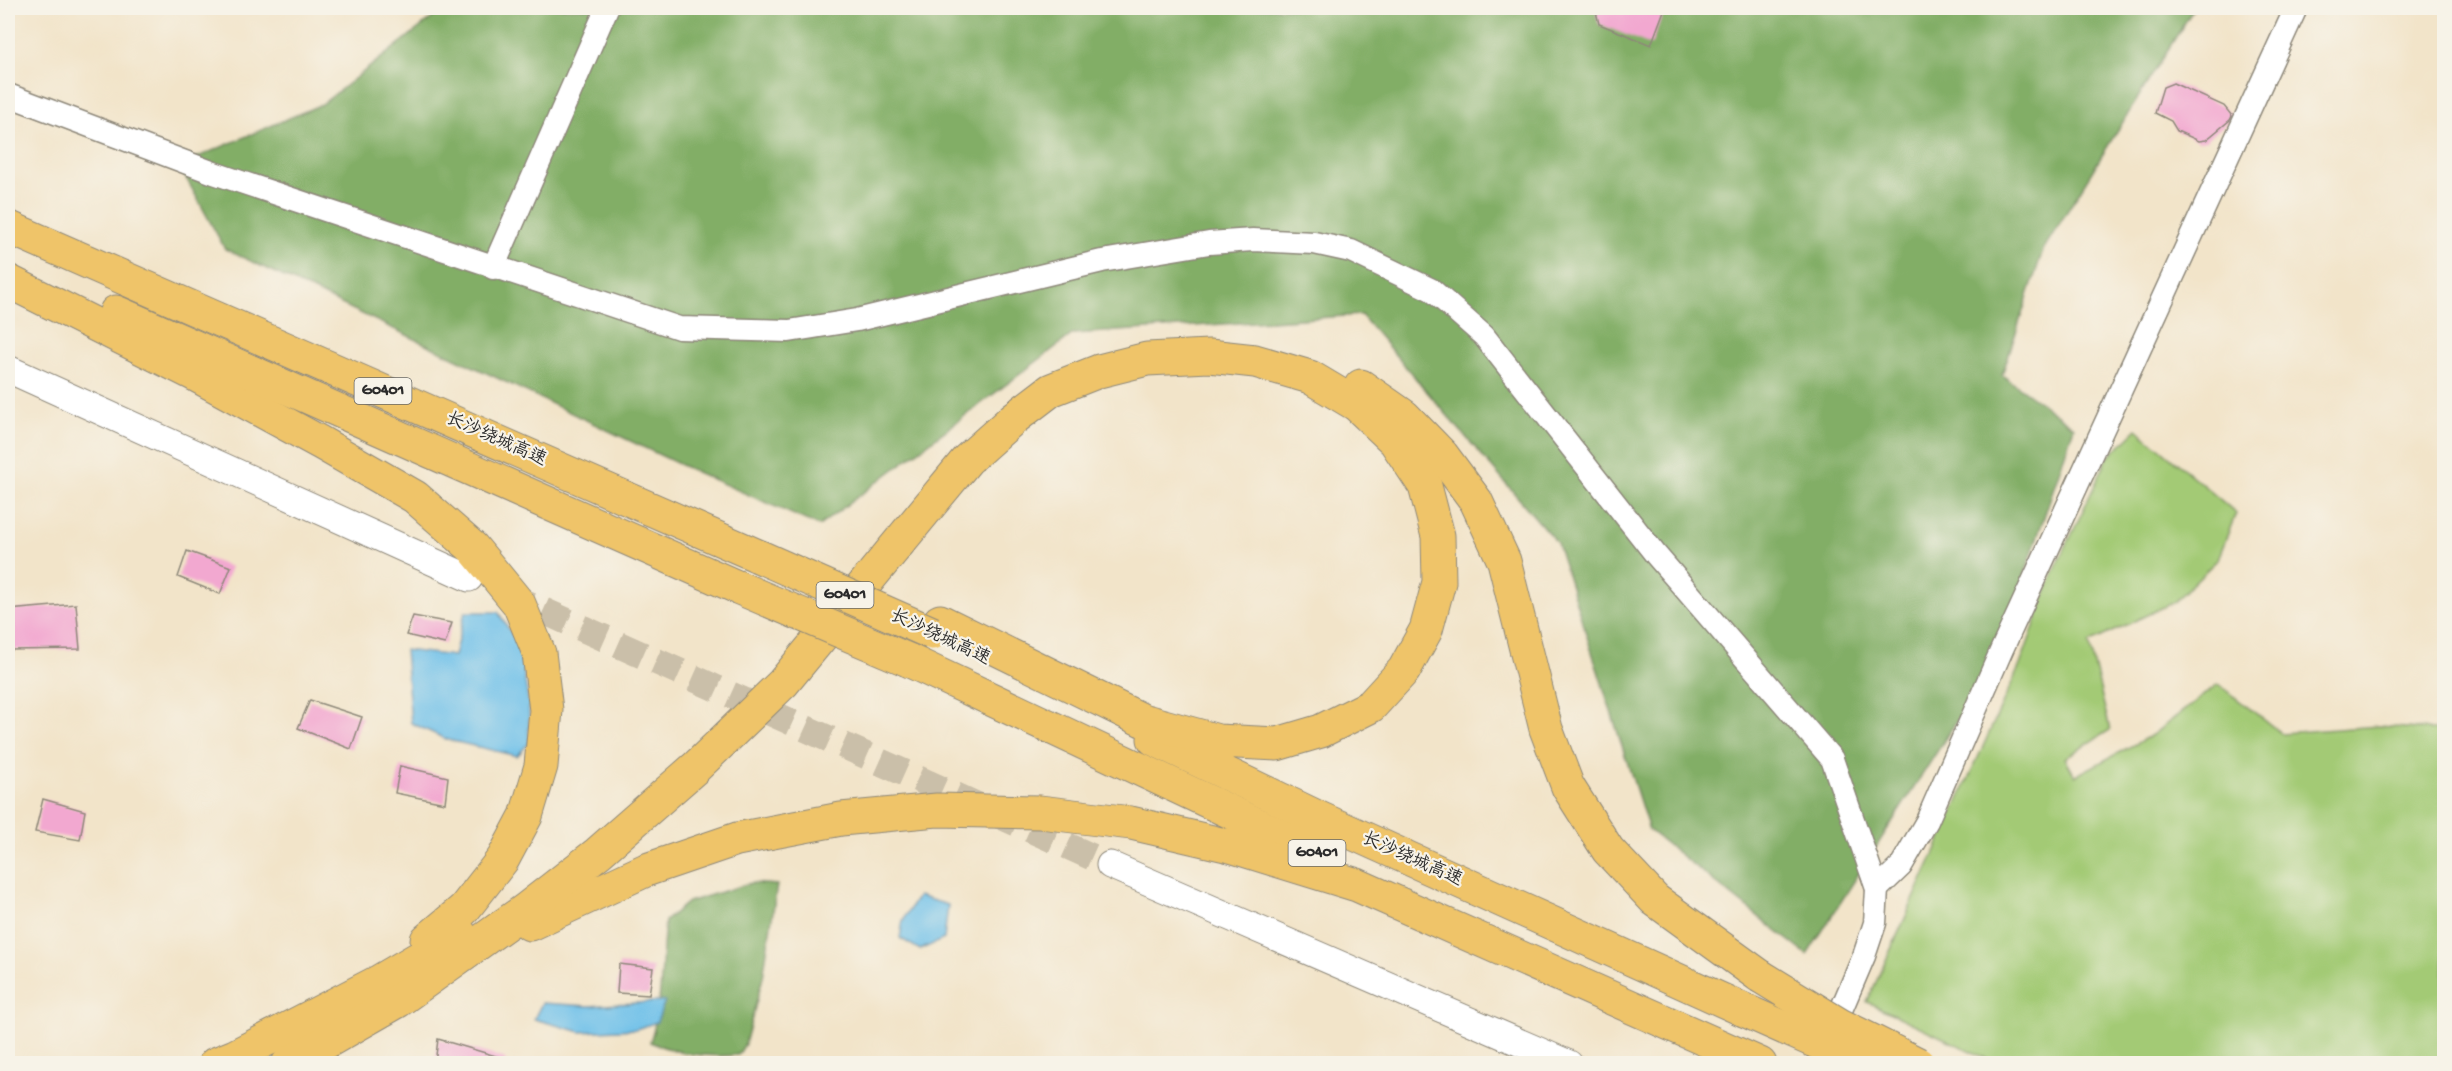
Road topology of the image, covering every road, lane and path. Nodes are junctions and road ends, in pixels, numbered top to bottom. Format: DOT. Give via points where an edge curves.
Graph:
graph roads {
  1 [pos="607,8"];
  2 [pos="2296,8"];
  3 [pos="8,96"];
  4 [pos="8,227"];
  5 [pos="8,264"];
  6 [pos="494,268"];
  7 [pos="8,281"];
  8 [pos="8,369"];
  9 [pos="469,578"];
  10 [pos="936,627"];
  11 [pos="1110,865"];
  12 [pos="1877,889"];
  13 [pos="378,982"];
  14 [pos="421,985"];
  15 [pos="1734,1033"];
  16 [pos="215,1064"];
  17 [pos="288,1064"];
  18 [pos="1569,1064"];
  19 [pos="1760,1064"];
  20 [pos="1786,1064"];
  21 [pos="1818,1064"];
  22 [pos="1866,1064"];
  23 [pos="1918,1064"];
  1 -- 6 [label="street"];
  2 -- 12 [label="street" via="1927,821 1901,866"];
  3 -- 6 [label="street" via="214,173"];
  4 -- 10 [label="highway, 长沙绕城高速 / G0401"];
  5 -- 15 [label="highway, 长沙绕城高速 / G0401, bridge" via="908,660 1250,823"];
  6 -- 12 [label="street" via="679,328 789,331 857,320 1102,261 1209,243 1314,243 1351,251 1432,290 1484,336 1656,555 1832,759"];
  7 -- 13 [label="highway" via="194,374 415,497 473,548 519,604 539,653 546,710 541,766 526,816 503,858 464,909"];
  8 -- 9 [label="street"];
  10 -- 14 [label="highway" via="1142,720 1218,741 1277,744 1322,732 1371,706 1404,670 1426,630 1439,582 1438,536 1425,486 1395,441 1357,405 1310,377 1255,361 1209,356 1147,359 1099,371 1051,390 967,460 783,683 695,768 598,853"];
  10 -- 15 [label="highway, 长沙绕城高速 / G0401" via="1328,822"];
  11 -- 18 [label="street"];
  12 -- 21 [label="street" via="1875,923 1864,956"];
  13 -- 16 [label="highway"];
  13 -- 23 [label="highway, bridge" via="465,931 542,874 628,804 710,729 789,650 952,452 998,409 1044,377 1090,356 1154,340 1227,340 1290,353 1348,377 1404,416 1442,455 1476,501 1504,561 1546,729 1568,787 1608,850 1655,900 1760,976 1840,1025"];
  14 -- 15 [label="highway" via="548,914 646,870 737,839 841,819 937,810 1040,812 1131,823 1234,847 1357,885"];
  14 -- 17 [label="highway"];
  15 -- 19 [label="highway"];
  15 -- 20 [label="highway, 长沙绕城高速 / G0401"];
  15 -- 22 [label="highway, 长沙绕城高速 / G0401, bridge"];
}
